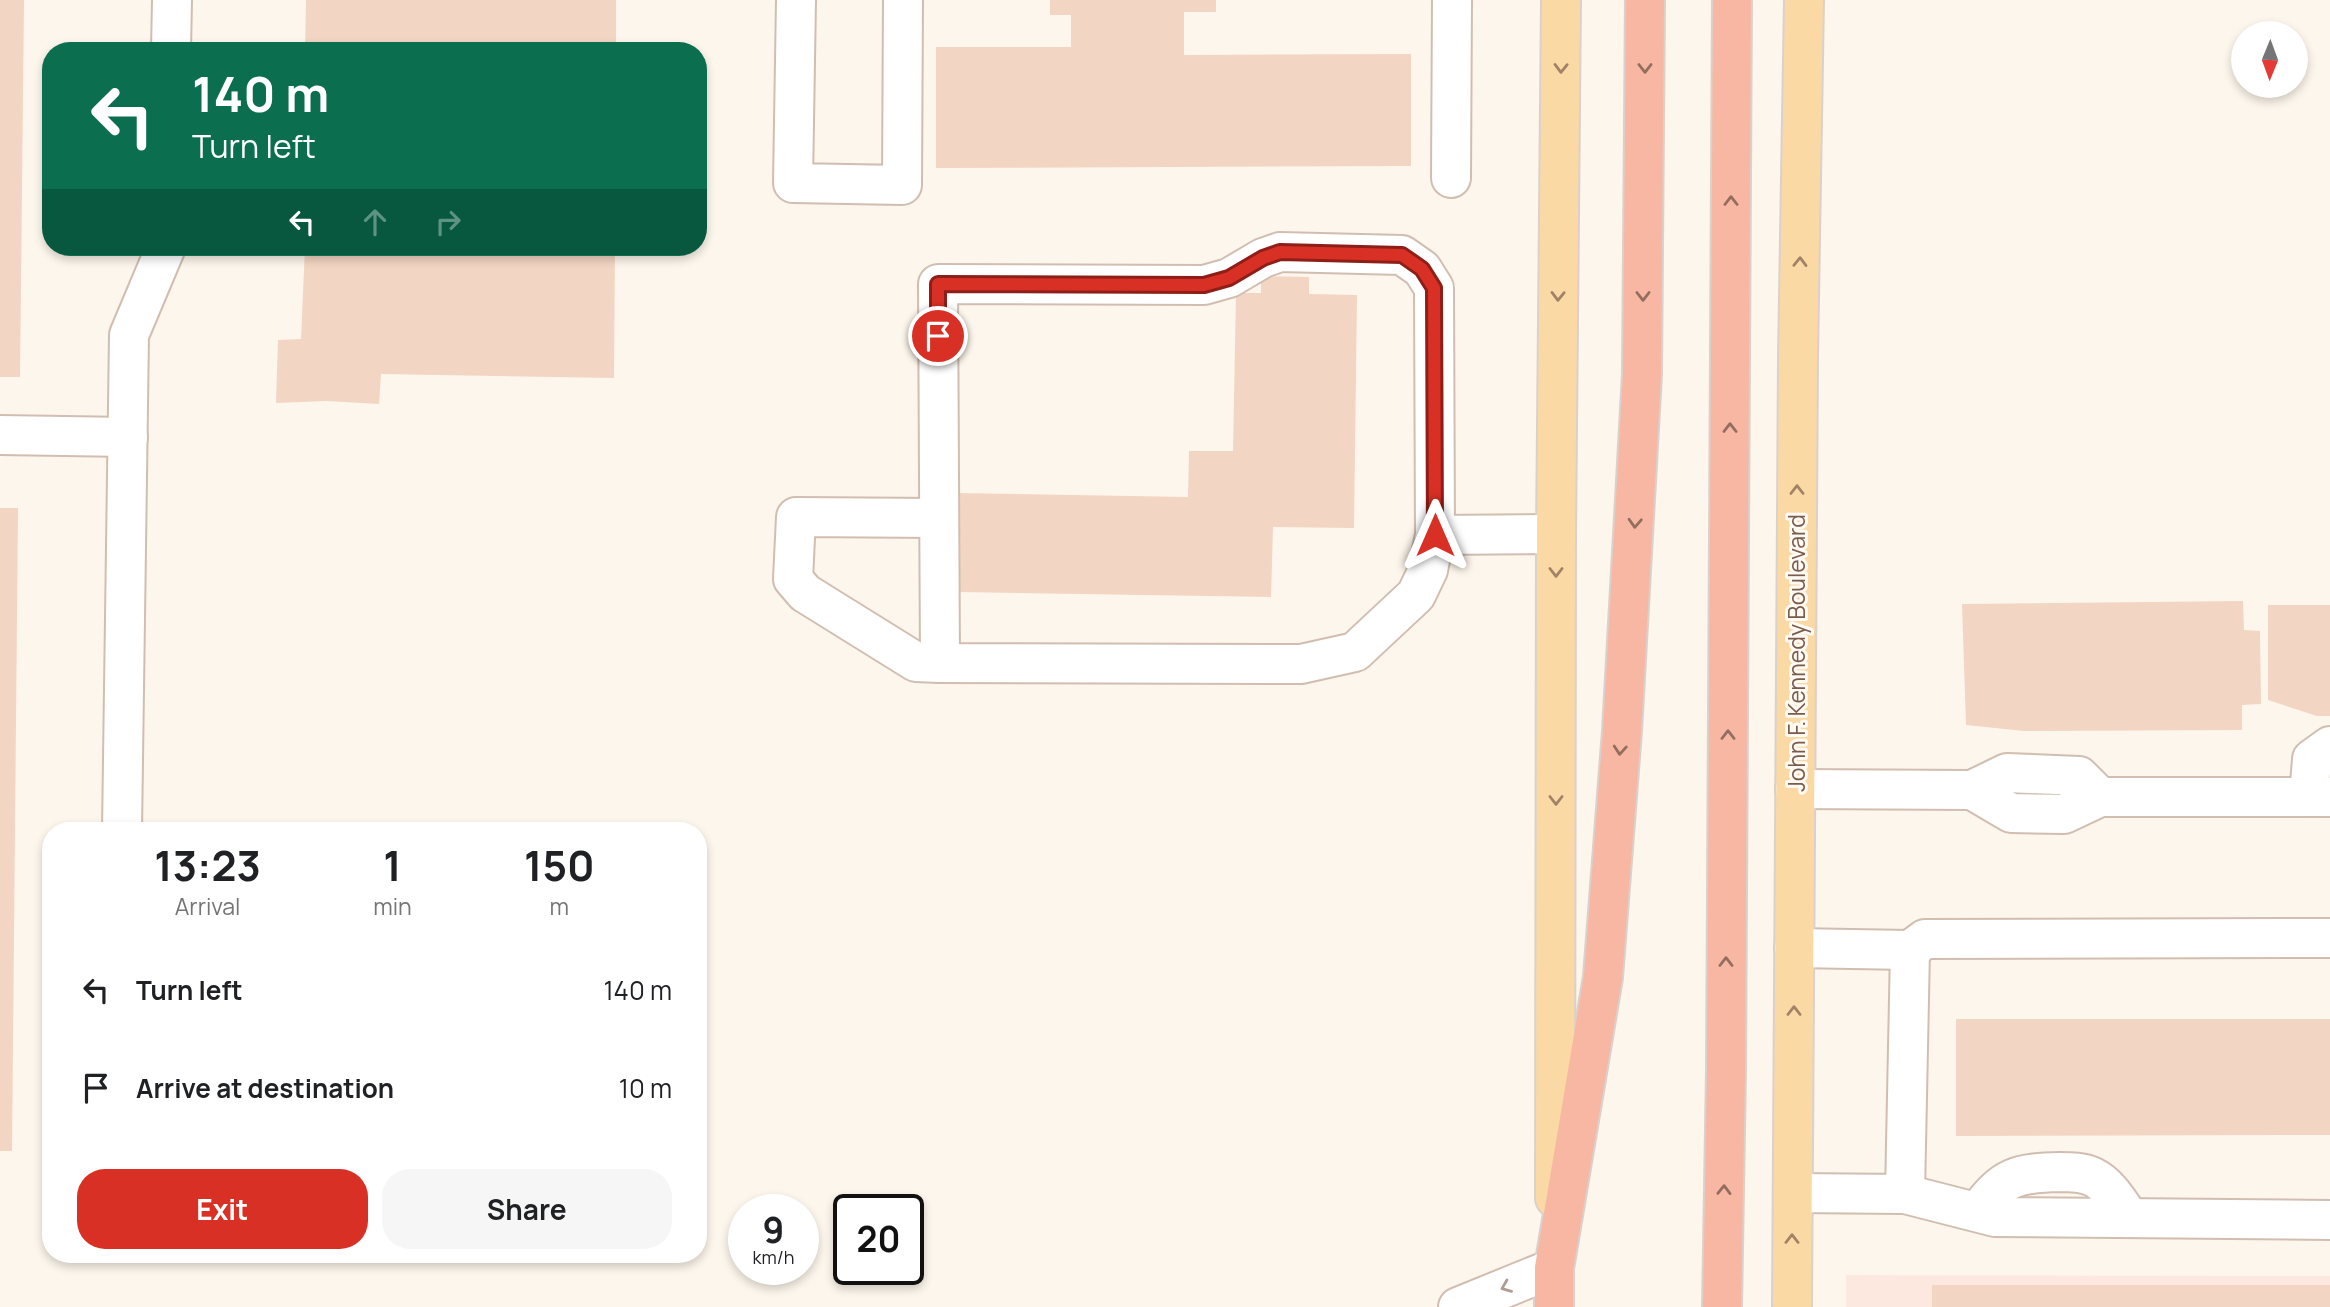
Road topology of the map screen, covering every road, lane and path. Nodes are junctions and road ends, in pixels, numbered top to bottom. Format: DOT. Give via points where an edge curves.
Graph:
graph roads {
  1 [pos="172,0"];
  2 [pos="796,0"];
  3 [pos="902,0"];
  4 [pos="1452,0"];
  5 [pos="1561,0"];
  6 [pos="1645,0"];
  7 [pos="1732,0"];
  8 [pos="1804,0"];
  9 [pos="171,42"];
  10 [pos="1451,178"];
  11 [pos="162,256"];
  12 [pos="0,435"];
  13 [pos="128,437"];
  14 [pos="939,518"];
  15 [pos="1556,534"];
  16 [pos="1435,535"];
  17 [pos="940,663"];
  18 [pos="2330,746"];
  19 [pos="1796,789"];
  20 [pos="2320,797"];
  21 [pos="121,822"];
  22 [pos="2330,938"];
  23 [pos="1794,948"];
  24 [pos="1909,950"];
  25 [pos="1793,1193"];
  26 [pos="1905,1194"];
  27 [pos="2330,1220"];
  28 [pos="1554,1268"];
  29 [pos="1458,1307"];
  30 [pos="1554,1307"];
  31 [pos="1722,1307"];
  32 [pos="1792,1307"];
  1 -- 9 [label="lane"];
  2 -- 3 [label="lane" via="793,183 902,184"];
  4 -- 10 [label="lane"];
  5 -- 15 [label="main road, one-way"];
  6 -- 28 [label="highway, one-way" via="1642,374 1622,732 1603,976"];
  31 -- 7 [label="highway, one-way"];
  19 -- 8 [label="main road, John F. Kennedy Boulevard, one-way"];
  11 -- 13 [label="lane" via="129,335"];
  12 -- 13 [label="lane"];
  13 -- 21 [label="lane"];
  14 -- 16 [label="lane" via="938,284 1204,285 1229,278 1280,252 1402,255 1422,269 1434,288"];
  14 -- 17 [label="lane"];
  14 -- 17 [label="lane" via="796,517 793,579 805,593 916,662"];
  15 -- 16 [label="lane"];
  15 -- 28 [label="main road, one-way"];
  16 -- 17 [label="lane" via="1428,570 1416,596 1354,652 1331,659 1301,664"];
  18 -- 20 [label="lane" via="2312,759"];
  19 -- 20 [label="lane" via="1972,790 2011,813 2064,814 2100,797"];
  19 -- 23 [label="main road, John F. Kennedy Boulevard"];
  22 -- 24 [label="lane" via="1926,939"];
  23 -- 24 [label="lane"];
  25 -- 23 [label="main road, John F. Kennedy Boulevard, one-way"];
  24 -- 26 [label="lane"];
  25 -- 26 [label="lane"];
  32 -- 25 [label="main road, John F. Kennedy Boulevard, one-way"];
  26 -- 27 [label="lane" via="1995,1217"];
  28 -- 29 [label="lane, one-way"];
  28 -- 30 [label="highway"];
}
